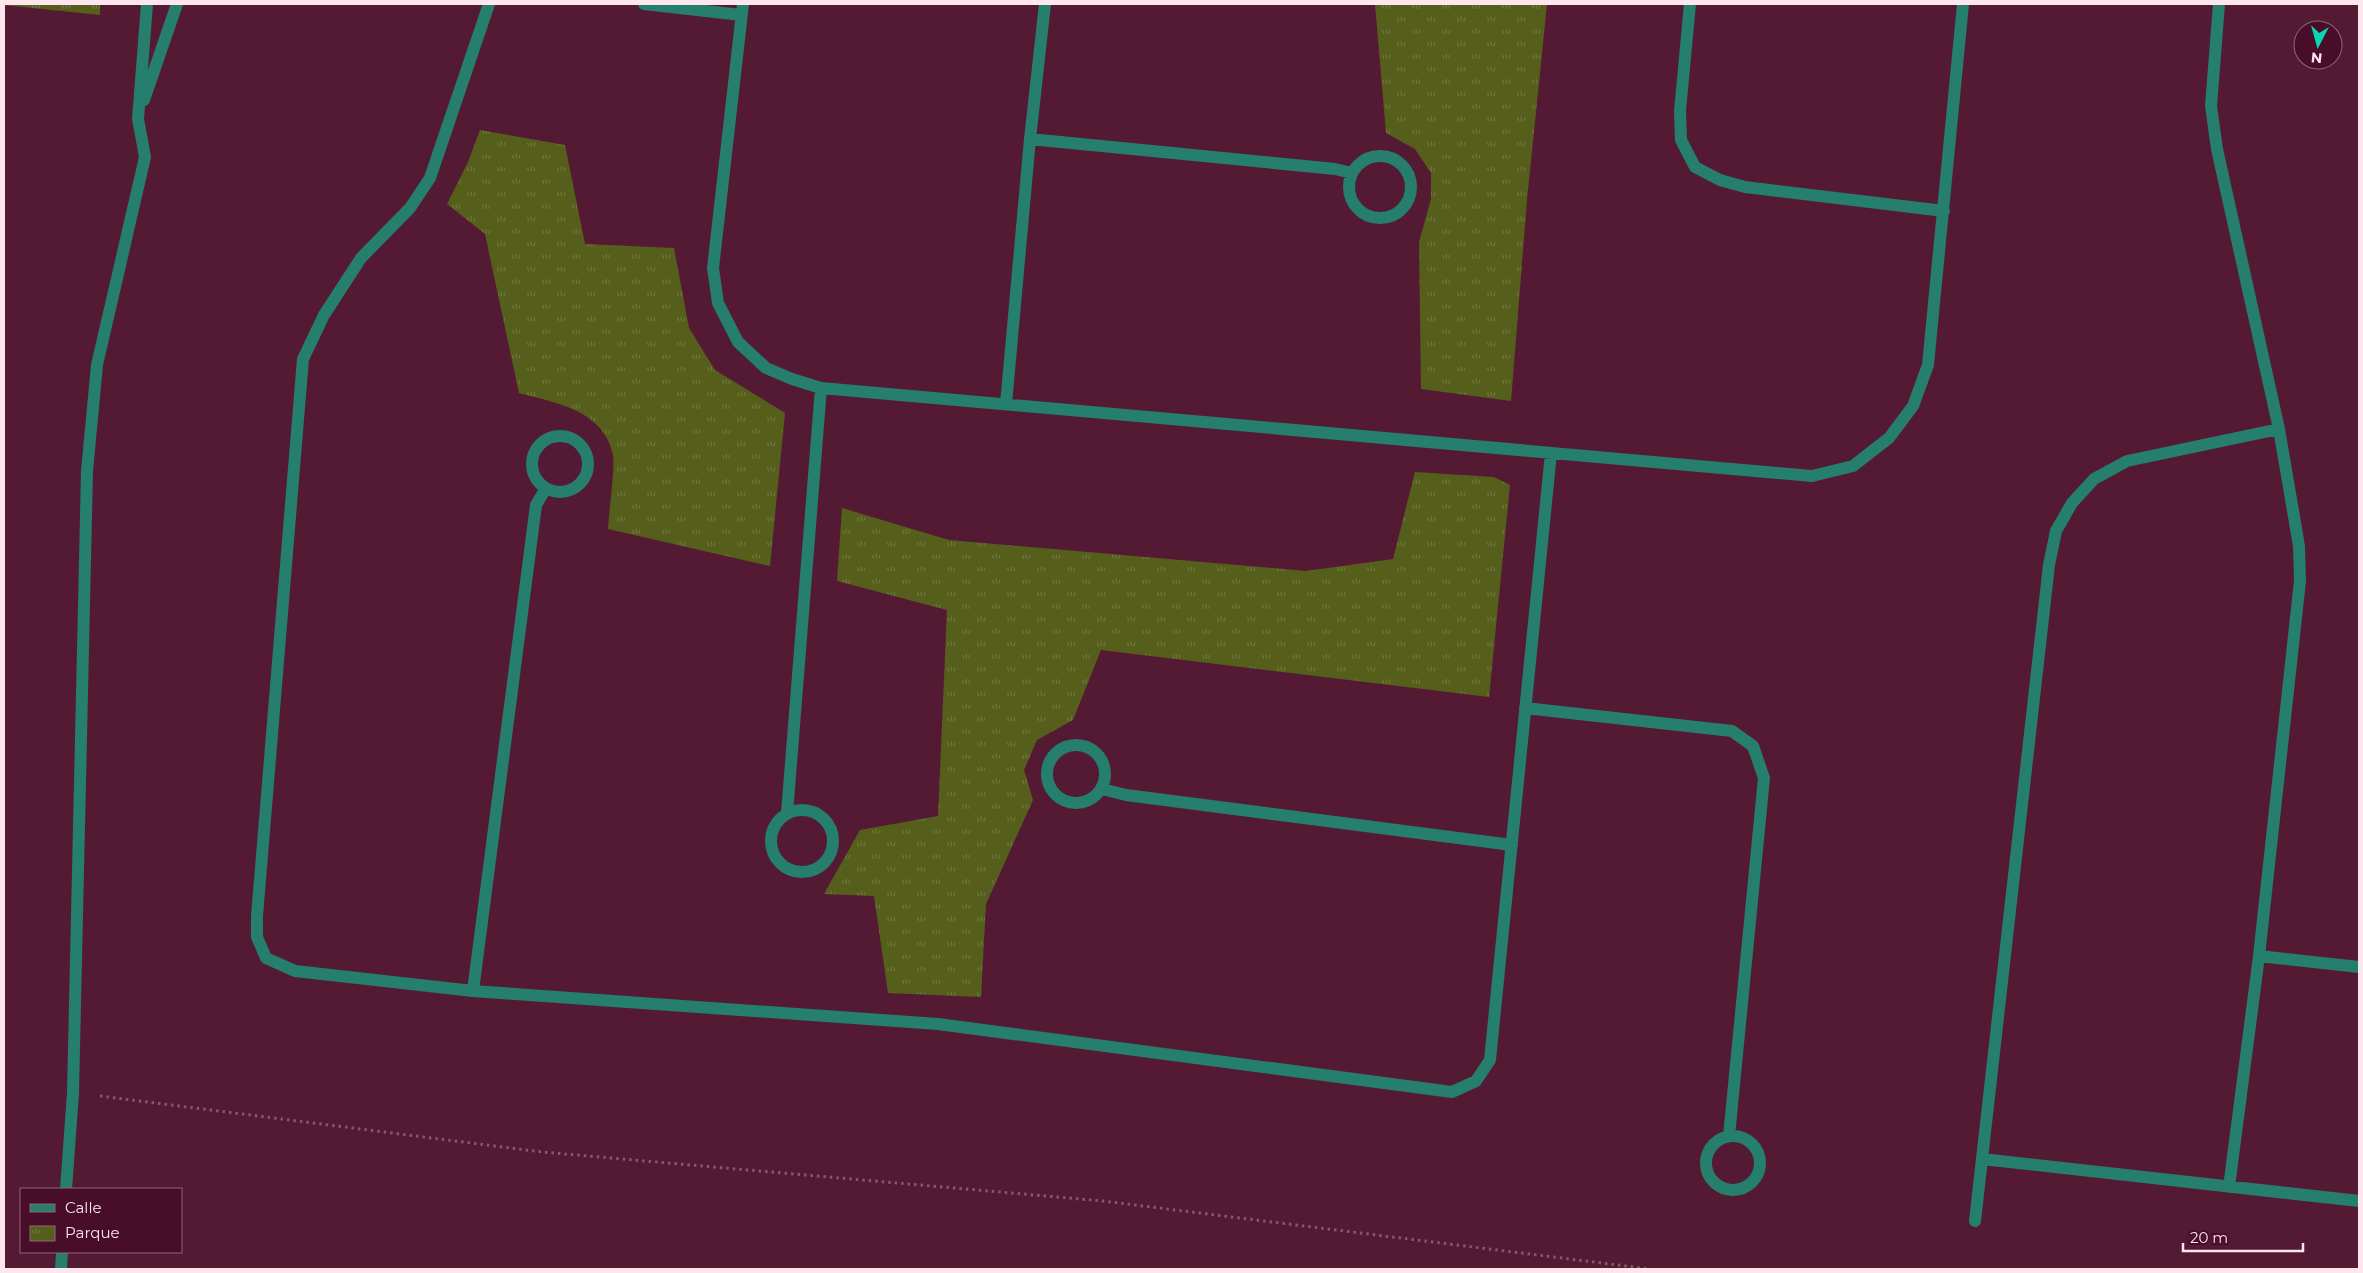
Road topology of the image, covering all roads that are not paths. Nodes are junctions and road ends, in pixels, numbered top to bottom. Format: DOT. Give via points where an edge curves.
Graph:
graph roads {
  1 [pos="147,4"];
  2 [pos="177,4"];
  3 [pos="489,4"];
  4 [pos="644,4"];
  5 [pos="1045,4"];
  6 [pos="1690,4"];
  7 [pos="1963,4"];
  8 [pos="2219,4"];
  9 [pos="742,9"];
  10 [pos="138,119"];
  11 [pos="1030,139"];
  12 [pos="1352,173"];
  13 [pos="1944,211"];
  14 [pos="821,388"];
  15 [pos="1006,404"];
  16 [pos="2279,429"];
  17 [pos="1551,453"];
  18 [pos="546,488"];
  19 [pos="1525,708"];
  20 [pos="1102,789"];
  21 [pos="786,814"];
  22 [pos="1512,845"];
  23 [pos="2259,956"];
  24 [pos="2359,967"];
  25 [pos="473,991"];
  26 [pos="1729,1136"];
  27 [pos="1982,1159"];
  28 [pos="2229,1186"];
  29 [pos="66,1188"];
  30 [pos="2359,1201"];
  31 [pos="1975,1220"];
  32 [pos="62,1253"];
  33 [pos="61,1269"];
  1 -- 10 [label="street"];
  2 -- 10 [label="street"];
  3 -- 25 [label="street" via="430,178 410,208 361,258 324,315 303,358 256,936 266,958 295,971"];
  4 -- 9 [label="street"];
  5 -- 11 [label="street"];
  6 -- 13 [label="street" via="1680,121 1681,140 1695,167 1720,180 1745,187"];
  7 -- 13 [label="street"];
  8 -- 16 [label="street" via="2211,106 2217,149"];
  9 -- 14 [label="street" via="713,268 718,303 738,342 766,368"];
  10 -- 29 [label="street" via="145,157 97,366 88,471 73,1093"];
  11 -- 12 [label="street"];
  11 -- 15 [label="street"];
  12 -- 12 [label="street" via="1349,187 1353,201 1362,212 1388,217 1399,212 1408,202 1412,190 1410,177 1403,165 1390,157 1375,156 1361,162"];
  13 -- 17 [label="street" via="1928,365 1913,406 1889,438 1853,466 1812,476"];
  14 -- 15 [label="street"];
  14 -- 21 [label="street"];
  15 -- 17 [label="street"];
  16 -- 23 [label="street" via="2299,546 2300,581"];
  16 -- 27 [label="street" via="2127,461 2094,479 2072,503 2056,531 2049,565"];
  17 -- 19 [label="street"];
  18 -- 18 [label="street" via="570,490 580,483 588,460 584,449 573,439 560,436 547,439 536,448 532,470"];
  18 -- 25 [label="street" via="536,505"];
  19 -- 22 [label="street"];
  19 -- 26 [label="street" via="1732,731 1753,746 1764,778"];
  20 -- 20 [label="street" via="1106,778 1104,767 1100,756 1091,749 1067,746 1055,752 1048,763 1046,777 1051,791 1063,800 1077,804 1092,800"];
  20 -- 22 [label="street" via="1126,795"];
  21 -- 21 [label="street" via="776,822 771,834 771,847 776,859 788,869 804,872 818,868 829,857 833,842 831,829 824,818 813,811"];
  22 -- 25 [label="street" via="1490,1060 1476,1081 1452,1092 938,1024"];
  23 -- 24 [label="street"];
  23 -- 28 [label="street"];
  26 -- 26 [label="street" via="1710,1149 1706,1160 1707,1172 1725,1189 1738,1190 1757,1176 1760,1164 1758,1152 1751,1143 1741,1137"];
  27 -- 28 [label="street"];
  27 -- 31 [label="street"];
  28 -- 30 [label="street"];
  32 -- 33 [label="street"];
}
